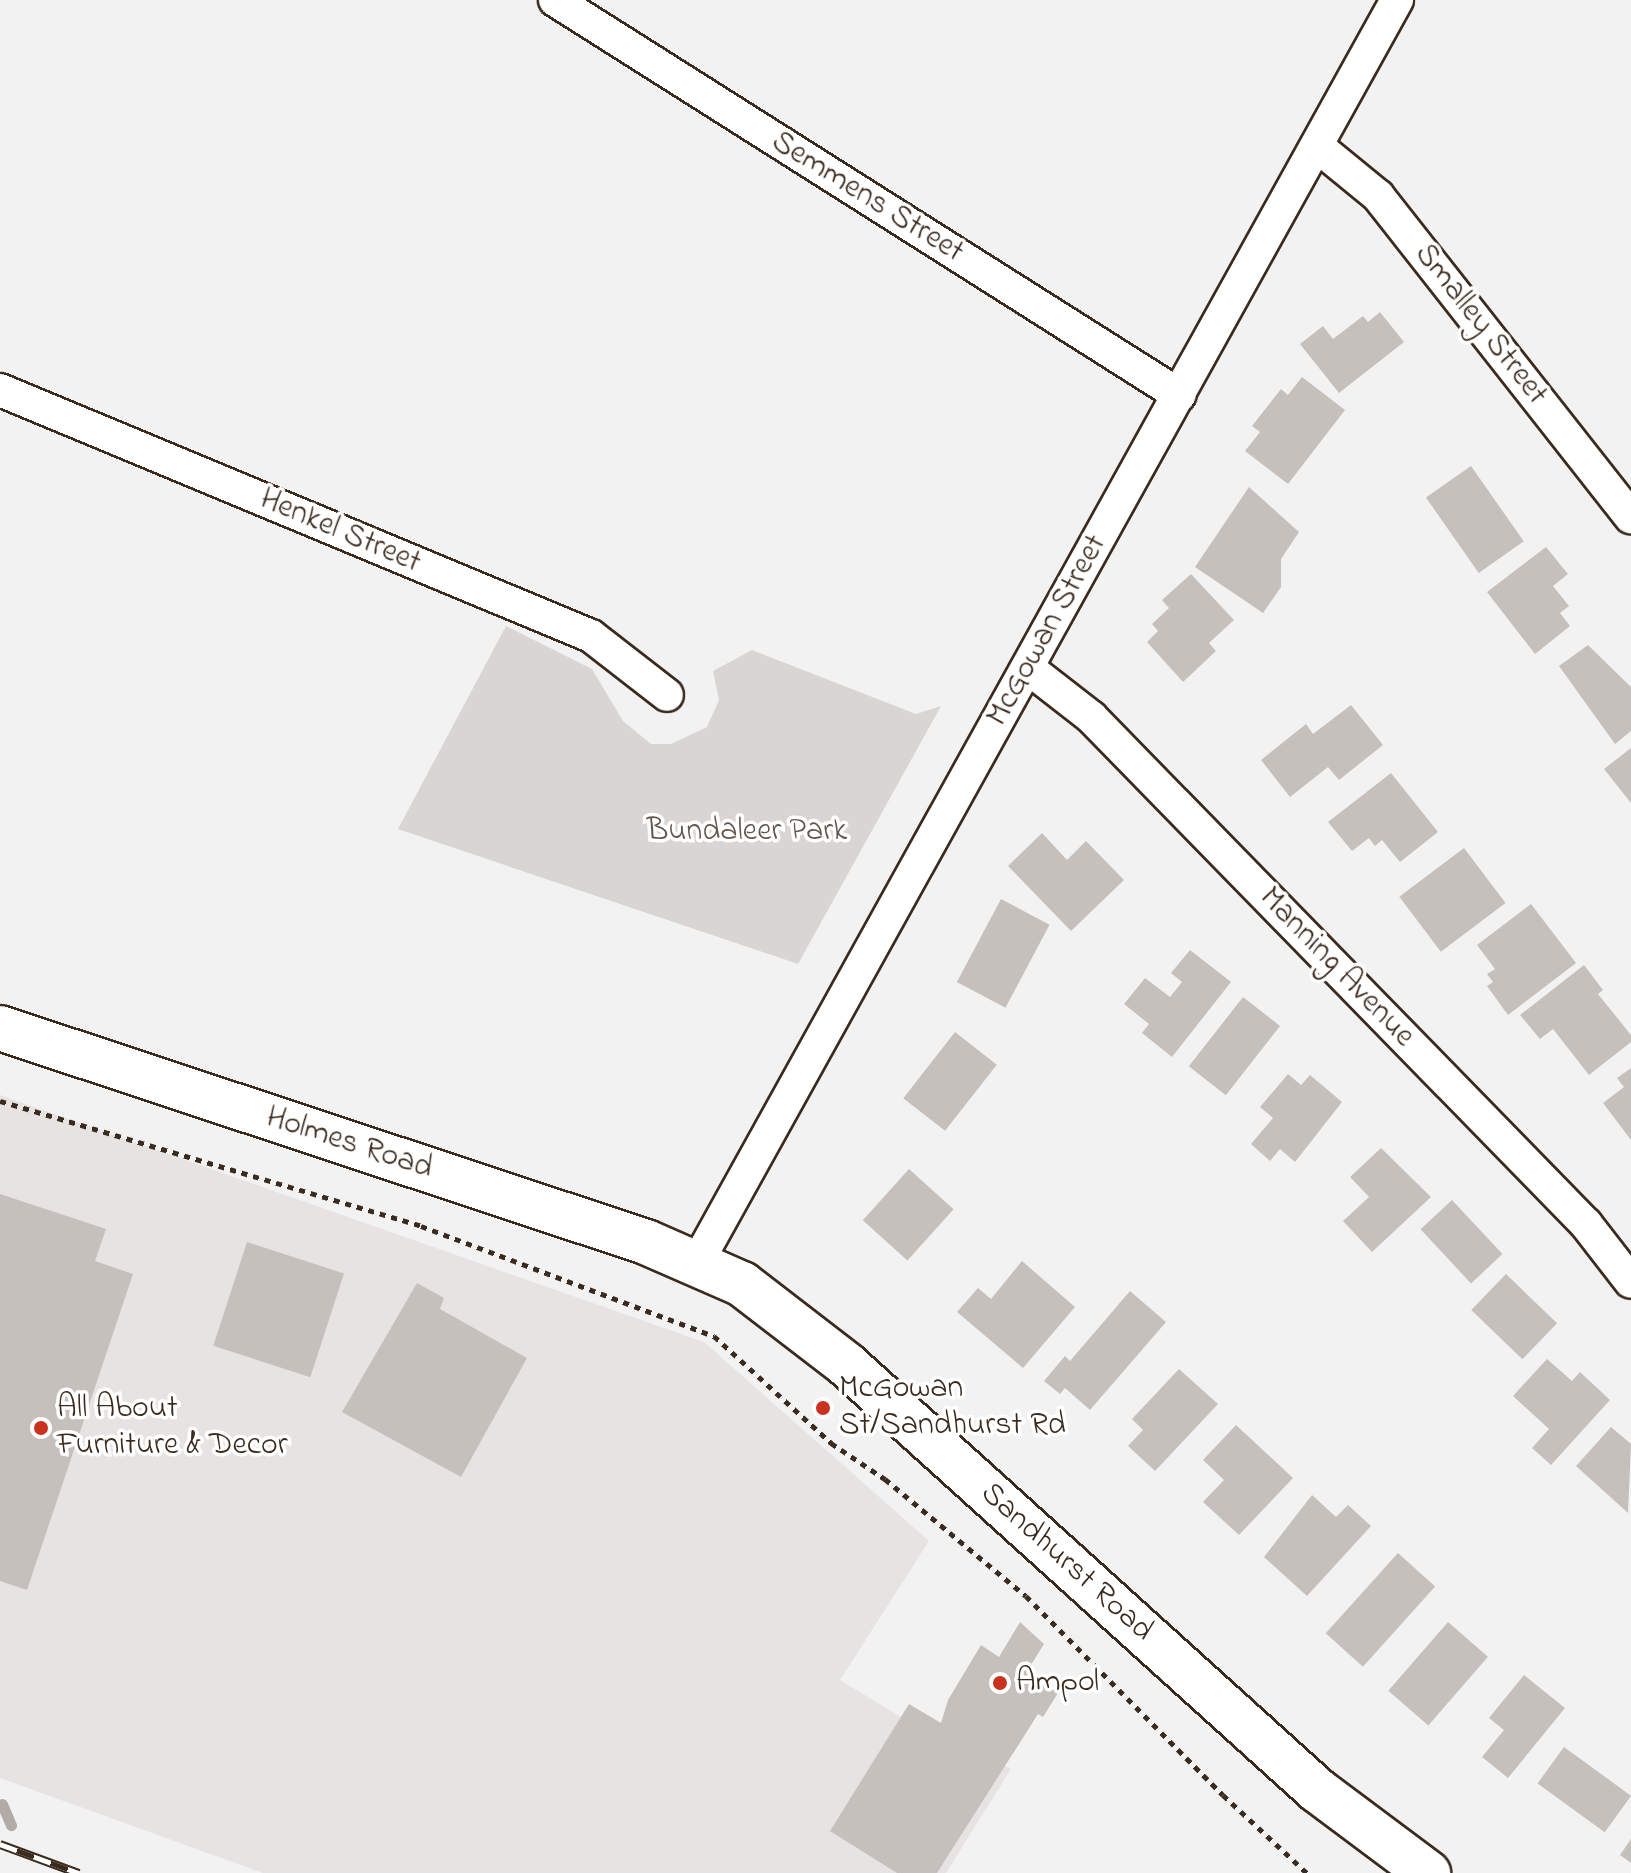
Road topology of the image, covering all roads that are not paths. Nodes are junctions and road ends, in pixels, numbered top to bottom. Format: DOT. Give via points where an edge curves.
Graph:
graph roads {
  1 [pos="555,0"];
  2 [pos="1397,0"];
  3 [pos="1317,146"];
  4 [pos="0,390"];
  5 [pos="1179,395"];
  6 [pos="1631,517"];
  7 [pos="1028,668"];
  8 [pos="667,695"];
  9 [pos="0,1028"];
  10 [pos="698,1261"];
  11 [pos="1631,1282"];
  12 [pos="1428,1873"];
  1 -- 5 [label="street, Semmens Street"];
  2 -- 3 [label="street, McGowan Street"];
  3 -- 5 [label="street, McGowan Street"];
  3 -- 6 [label="street, Smalley Street" via="1358,174 1378,196"];
  4 -- 8 [label="street, Henkel Street" via="591,636"];
  5 -- 7 [label="street, McGowan Street"];
  7 -- 10 [label="street, McGowan Street"];
  7 -- 11 [label="street, Manning Avenue" via="1091,717 1586,1224"];
  9 -- 10 [label="main road, Holmes Road"];
  10 -- 12 [label="main road, Sandhurst Road" via="742,1284 811,1334 1317,1790"];
}
